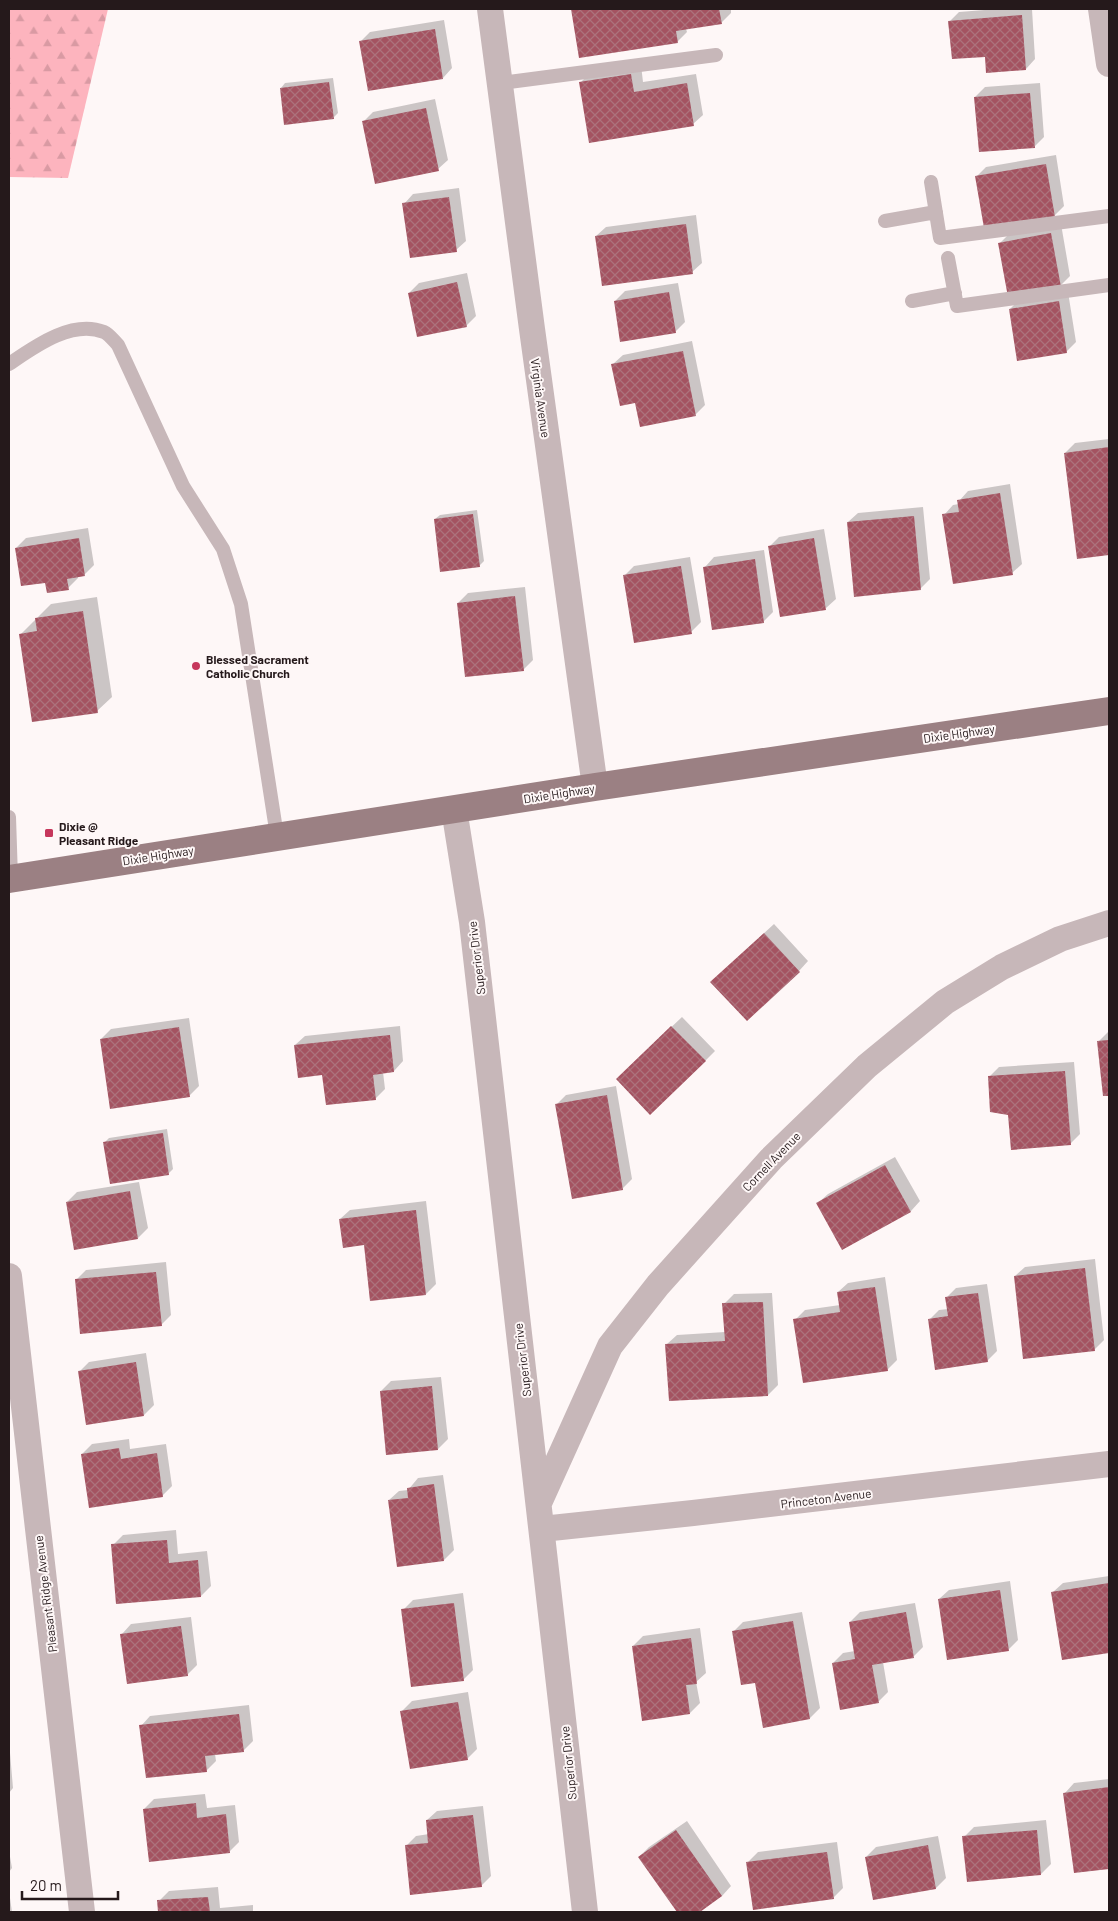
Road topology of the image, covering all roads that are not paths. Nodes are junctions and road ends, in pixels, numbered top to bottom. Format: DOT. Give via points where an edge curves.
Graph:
graph roads {
  1 [pos="490,9"];
  2 [pos="1101,9"];
  3 [pos="716,55"];
  4 [pos="1109,64"];
  5 [pos="501,83"];
  6 [pos="931,182"];
  7 [pos="936,212"];
  8 [pos="1109,216"];
  9 [pos="885,221"];
  10 [pos="948,258"];
  11 [pos="1109,286"];
  12 [pos="955,292"];
  13 [pos="912,301"];
  14 [pos="9,364"];
  15 [pos="1109,711"];
  16 [pos="595,787"];
  17 [pos="454,809"];
  18 [pos="9,817"];
  19 [pos="277,836"];
  20 [pos="10,879"];
  21 [pos="1109,923"];
  22 [pos="9,1276"];
  23 [pos="1109,1464"];
  24 [pos="540,1517"];
  25 [pos="82,1912"];
  26 [pos="585,1912"];
  1 -- 5 [label="street, Virginia Avenue"];
  2 -- 4 [label="street"];
  3 -- 5 [label="lane"];
  5 -- 16 [label="street, Virginia Avenue"];
  6 -- 7 [label="lane"];
  7 -- 8 [label="lane" via="940,238"];
  7 -- 9 [label="lane"];
  10 -- 12 [label="lane"];
  11 -- 12 [label="lane" via="957,306"];
  12 -- 13 [label="lane"];
  14 -- 19 [label="lane" via="56,335 86,328 106,332 118,345 184,486 223,549 241,604"];
  15 -- 16 [label="main road, Dixie Highway"];
  16 -- 17 [label="main road, Dixie Highway"];
  17 -- 19 [label="main road, Dixie Highway"];
  17 -- 24 [label="street, Superior Drive" via="472,922"];
  18 -- 20 [label="lane"];
  19 -- 20 [label="main road, Dixie Highway"];
  21 -- 24 [label="street, Cornell Avenue" via="1060,939 1002,967 945,1002 867,1066 771,1159 658,1285 610,1346"];
  22 -- 25 [label="street, Pleasant Ridge Avenue"];
  23 -- 24 [label="street, Princeton Avenue" via="693,1514"];
  24 -- 26 [label="street, Superior Drive"];
}
